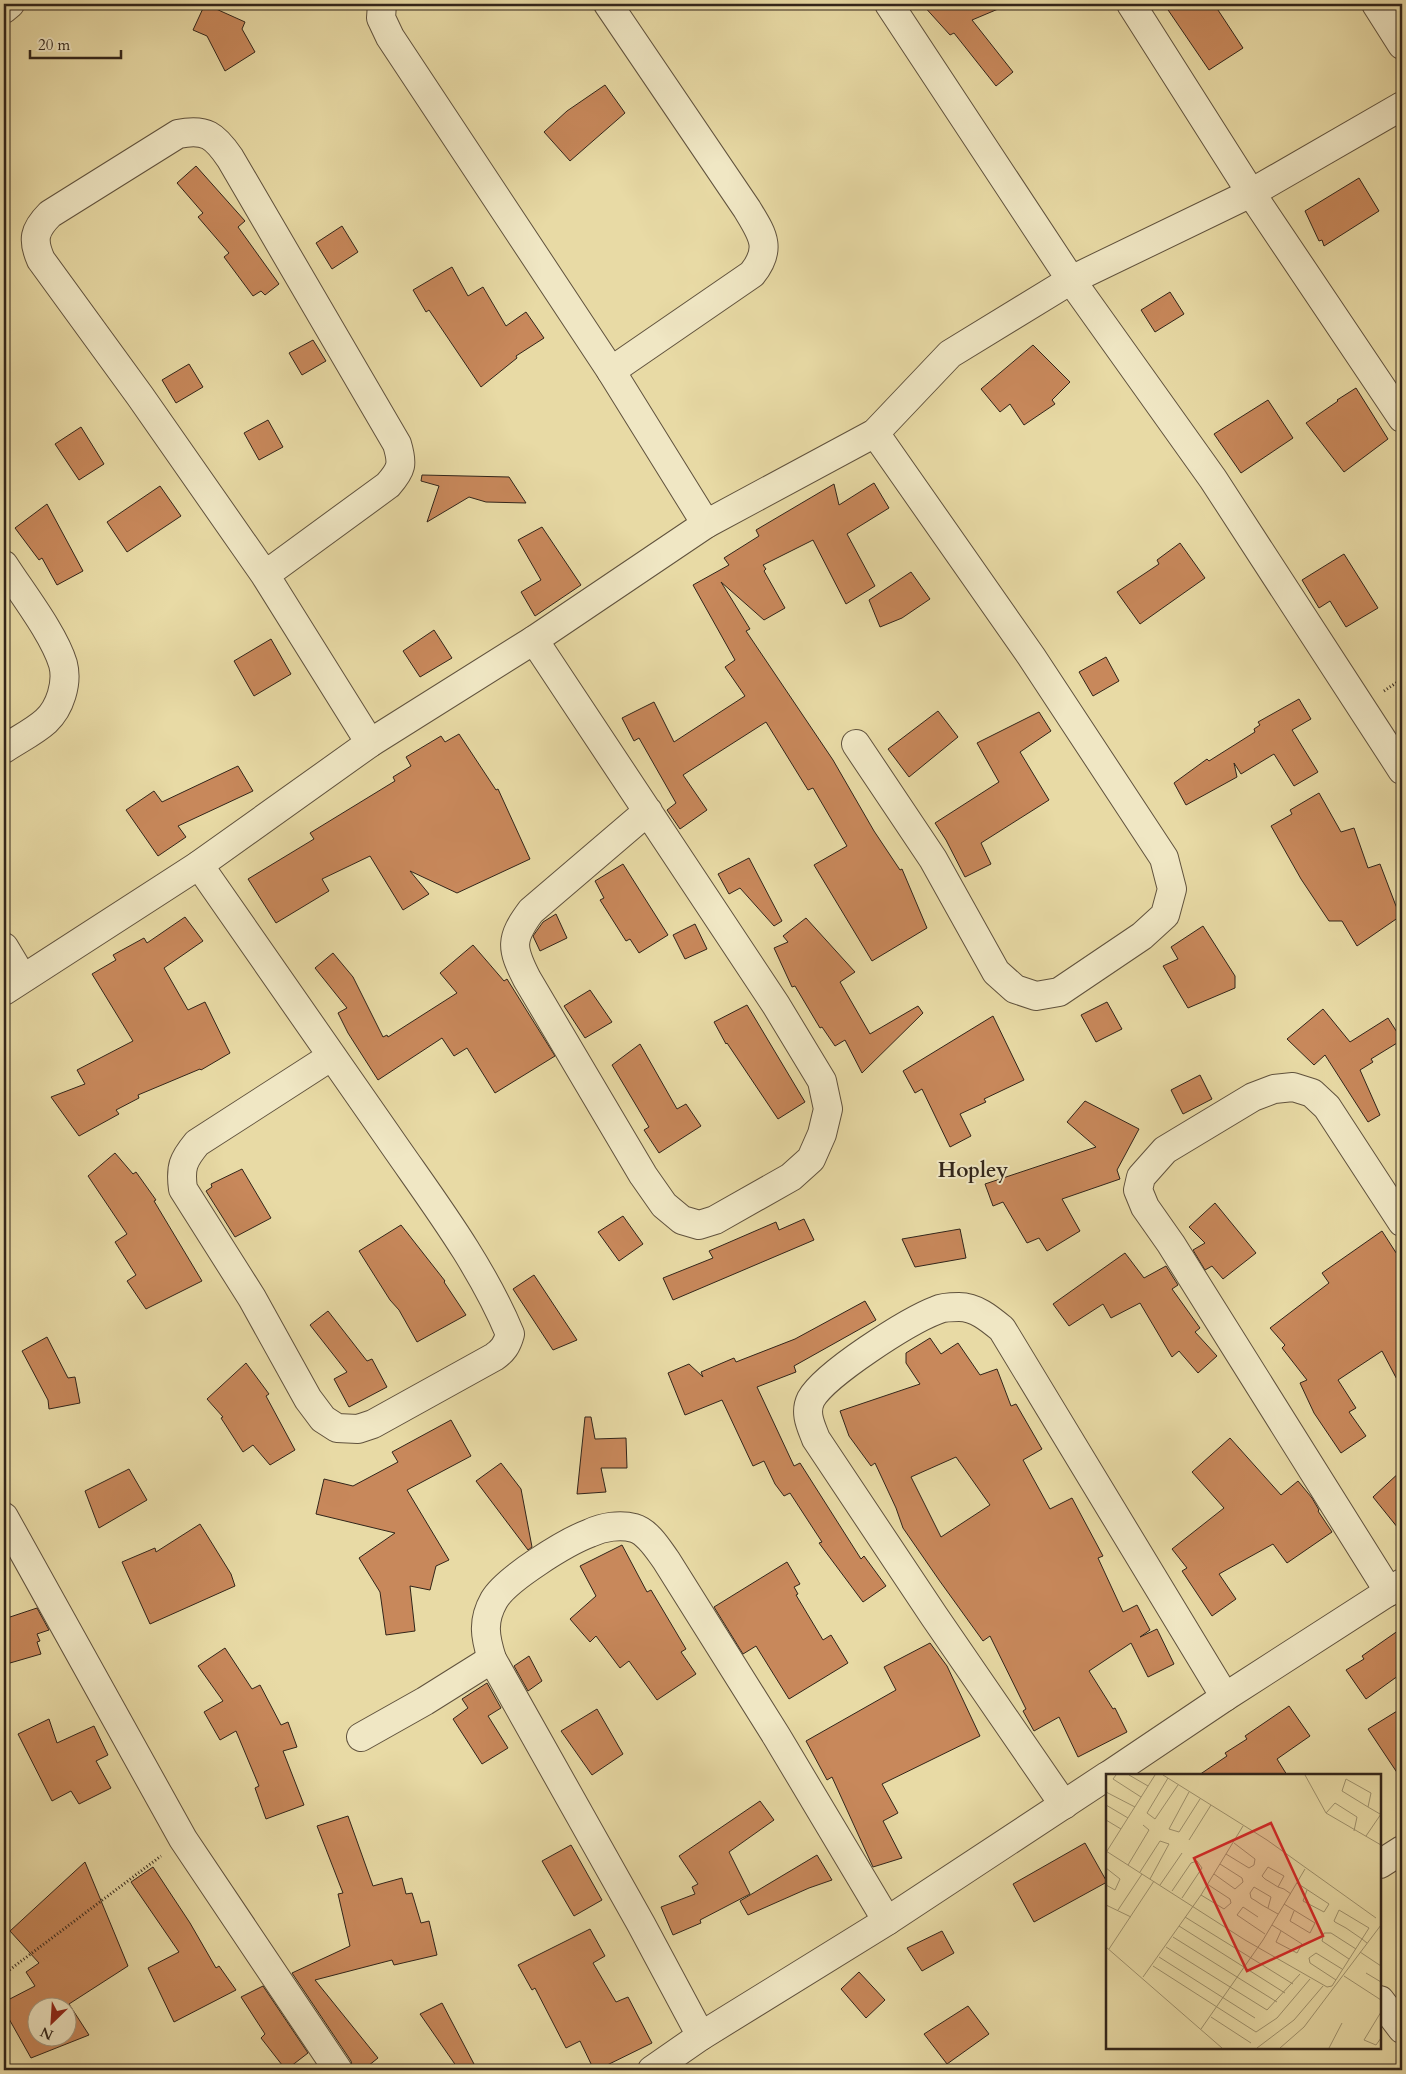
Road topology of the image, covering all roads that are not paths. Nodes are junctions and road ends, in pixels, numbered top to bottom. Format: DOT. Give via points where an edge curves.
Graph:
graph roads {
  1 [pos="10,4"];
  2 [pos="382,4"];
  3 [pos="608,4"];
  4 [pos="889,4"];
  5 [pos="1131,4"];
  6 [pos="1376,4"];
  7 [pos="4,9"];
  8 [pos="1402,44"];
  9 [pos="1402,106"];
  10 [pos="1251,193"];
  11 [pos="1071,280"];
  12 [pos="611,371"];
  13 [pos="1402,418"];
  14 [pos="876,433"];
  15 [pos="706,524"];
  16 [pos="4,565"];
  17 [pos="264,575"];
  18 [pos="534,640"];
  19 [pos="370,743"];
  20 [pos="856,744"];
  21 [pos="4,749"];
  22 [pos="1402,770"];
  23 [pos="648,811"];
  24 [pos="199,865"];
  25 [pos="4,947"];
  26 [pos="13,984"];
  27 [pos="332,1056"];
  28 [pos="1402,1222"];
  29 [pos="4,1517"];
  30 [pos="1396,1588"];
  31 [pos="492,1658"];
  32 [pos="1226,1697"];
  33 [pos="361,1737"];
  34 [pos="1111,1774"];
  35 [pos="1106,1777"];
  36 [pos="1064,1806"];
  37 [pos="1402,1850"];
  38 [pos="1381,1863"];
  39 [pos="887,1920"];
  40 [pos="1381,2001"];
  41 [pos="1402,2029"];
  42 [pos="701,2036"];
  43 [pos="338,2070"];
  44 [pos="652,2070"];
  1 -- 7 [label="street"];
  2 -- 12 [label="street" via="381,18 390,38"];
  3 -- 12 [label="street" via="747,209 764,244 761,263 752,274"];
  4 -- 11 [label="street"];
  5 -- 10 [label="street"];
  6 -- 8 [label="street"];
  9 -- 10 [label="street"];
  10 -- 11 [label="street"];
  10 -- 13 [label="street"];
  11 -- 14 [label="street" via="950,354"];
  11 -- 22 [label="street" via="1213,479"];
  12 -- 15 [label="street"];
  14 -- 15 [label="street"];
  14 -- 20 [label="street" via="1031,656 1164,858 1172,889 1165,915 1142,936 1060,992 1036,996 1015,989 996,972 933,858"];
  15 -- 18 [label="street"];
  16 -- 21 [label="street" via="56,646 64,666 64,684 58,703 47,720"];
  17 -- 17 [label="street" via="388,485 398,473 401,456 397,444 230,158 219,142 205,133 193,131 178,134 50,214 39,225 36,248 41,260"];
  17 -- 19 [label="street"];
  18 -- 19 [label="street"];
  18 -- 23 [label="street"];
  19 -- 24 [label="street"];
  23 -- 23 [label="street" via="531,911 518,929 514,944 517,960 527,979 643,1175 664,1205 682,1220 699,1225 715,1220 792,1177 811,1159 828,1109 822,1081 776,1005"];
  24 -- 26 [label="street"];
  24 -- 27 [label="street"];
  25 -- 26 [label="street"];
  27 -- 27 [label="street" via="197,1143 186,1156 181,1170 183,1189 252,1298 308,1400 322,1420 338,1428 358,1429 373,1424 494,1357 508,1344 510,1334 478,1270"];
  28 -- 30 [label="street" via="1327,1107 1312,1093 1293,1087 1274,1089 1253,1097 1165,1150 1141,1177 1138,1190 1145,1207"];
  29 -- 43 [label="street" via="183,1839"];
  30 -- 32 [label="street"];
  31 -- 33 [label="street"];
  31 -- 39 [label="street" via="485,1638 487,1616 494,1599 510,1581 589,1533 616,1526 636,1528 652,1541 666,1560"];
  31 -- 42 [label="street"];
  32 -- 34 [label="street"];
  32 -- 36 [label="street" via="1002,1329 976,1311 961,1307 939,1309 913,1321 841,1369 810,1401 808,1420 816,1439"];
  35 -- 36 [label="street"];
  36 -- 39 [label="street"];
  37 -- 38 [label="street"];
  39 -- 42 [label="street"];
  40 -- 41 [label="street"];
  42 -- 44 [label="street"];
}
